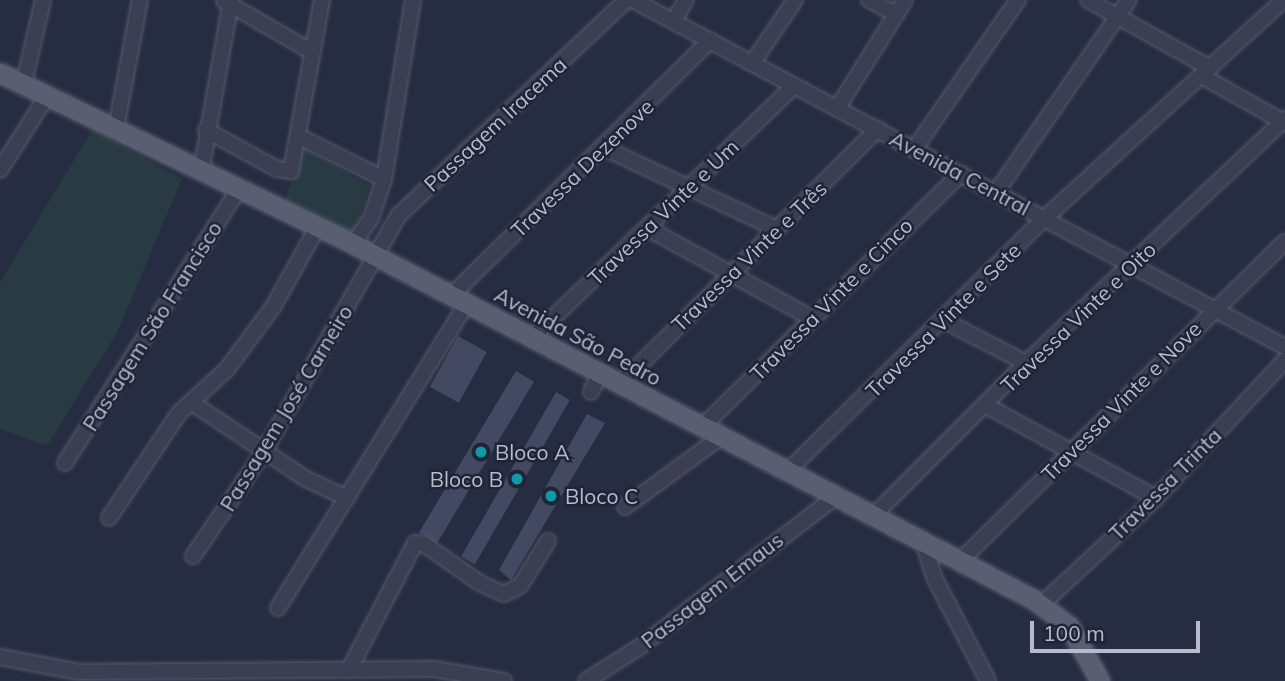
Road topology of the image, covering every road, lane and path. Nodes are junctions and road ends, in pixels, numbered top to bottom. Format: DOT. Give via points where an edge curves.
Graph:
graph roads {
  1 [pos="43,0"];
  2 [pos="139,0"];
  3 [pos="322,0"];
  4 [pos="413,0"];
  5 [pos="626,0"];
  6 [pos="633,0"];
  7 [pos="686,0"];
  8 [pos="795,0"];
  9 [pos="869,0"];
  10 [pos="905,0"];
  11 [pos="1018,0"];
  12 [pos="1088,0"];
  13 [pos="1129,0"];
  14 [pos="1284,0"];
  15 [pos="228,1"];
  16 [pos="896,14"];
  17 [pos="1119,15"];
  18 [pos="674,20"];
  19 [pos="711,40"];
  20 [pos="312,52"];
  21 [pos="752,62"];
  22 [pos="1206,72"];
  23 [pos="0,73"];
  24 [pos="24,83"];
  25 [pos="794,86"];
  26 [pos="47,96"];
  27 [pos="838,107"];
  28 [pos="1284,121"];
  29 [pos="116,129"];
  30 [pos="878,129"];
  31 [pos="206,130"];
  32 [pos="298,136"];
  33 [pos="604,148"];
  34 [pos="915,148"];
  35 [pos="0,170"];
  36 [pos="201,172"];
  37 [pos="961,173"];
  38 [pos="384,179"];
  39 [pos="689,188"];
  40 [pos="239,189"];
  41 [pos="996,191"];
  42 [pos="377,204"];
  43 [pos="399,215"];
  44 [pos="1045,218"];
  45 [pos="317,228"];
  46 [pos="647,228"];
  47 [pos="776,229"];
  48 [pos="1285,242"];
  49 [pos="353,244"];
  50 [pos="375,257"];
  51 [pos="1133,263"];
  52 [pos="730,274"];
  53 [pos="459,299"];
  54 [pos="1216,306"];
  55 [pos="813,319"];
  56 [pos="945,321"];
  57 [pos="532,338"];
  58 [pos="1285,347"];
  59 [pos="1285,360"];
  60 [pos="1026,363"];
  61 [pos="600,373"];
  62 [pos="620,384"];
  63 [pos="591,392"];
  64 [pos="191,402"];
  65 [pos="986,406"];
  66 [pos="703,426"];
  67 [pos="722,436"];
  68 [pos="263,453"];
  69 [pos="1070,454"];
  70 [pos="65,463"];
  71 [pos="788,471"];
  72 [pos="835,497"];
  73 [pos="347,498"];
  74 [pos="1156,498"];
  75 [pos="625,507"];
  76 [pos="873,516"];
  77 [pos="109,518"];
  78 [pos="548,541"];
  79 [pos="923,542"];
  80 [pos="193,556"];
  81 [pos="959,562"];
  82 [pos="1042,604"];
  83 [pos="278,608"];
  84 [pos="0,657"];
  85 [pos="349,670"];
  86 [pos="77,677"];
  87 [pos="505,681"];
  88 [pos="586,681"];
  89 [pos="988,681"];
  90 [pos="1100,681"];
  1 -- 24 [label="street"];
  2 -- 29 [label="street"];
  3 -- 20 [label="street"];
  4 -- 38 [label="street"];
  5 -- 43 [label="street, Passagem Iracema"];
  6 -- 18 [label="street, Avenida Central"];
  7 -- 18 [label="street"];
  8 -- 21 [label="street"];
  9 -- 16 [label="street"];
  10 -- 16 [label="street"];
  11 -- 34 [label="street"];
  12 -- 17 [label="street"];
  13 -- 17 [label="street"];
  14 -- 22 [label="street, Travessa Vinte e Sete"];
  15 -- 20 [label="street"];
  15 -- 31 [label="street"];
  16 -- 27 [label="street"];
  17 -- 22 [label="street"];
  17 -- 41 [label="street"];
  18 -- 19 [label="street, Avenida Central"];
  19 -- 21 [label="street, Avenida Central"];
  19 -- 33 [label="street, Travessa Dezenove"];
  20 -- 32 [label="street"];
  21 -- 25 [label="street, Avenida Central"];
  22 -- 28 [label="street"];
  22 -- 44 [label="street, Travessa Vinte e Sete"];
  23 -- 24 [label="main road, Avenida São Pedro"];
  24 -- 26 [label="main road, Avenida São Pedro"];
  25 -- 27 [label="street, Avenida Central"];
  25 -- 39 [label="street, Travessa Vinte e Um"];
  26 -- 29 [label="main road, Avenida São Pedro"];
  26 -- 35 [label="street"];
  27 -- 30 [label="street, Avenida Central"];
  28 -- 51 [label="street, Travessa Vinte e Oito"];
  29 -- 36 [label="main road, Avenida São Pedro"];
  30 -- 34 [label="street, Avenida Central"];
  30 -- 47 [label="street, Travessa Vinte e Três"];
  31 -- 32 [label="street" via="286,172 293,167"];
  31 -- 36 [label="street"];
  32 -- 38 [label="street"];
  33 -- 39 [label="street"];
  33 -- 53 [label="street, Travessa Dezenove"];
  34 -- 37 [label="street, Avenida Central"];
  36 -- 40 [label="main road, Avenida São Pedro"];
  37 -- 41 [label="street, Avenida Central"];
  37 -- 55 [label="street, Travessa Vinte e Cinco"];
  38 -- 42 [label="street"];
  39 -- 46 [label="street, Travessa Vinte e Um"];
  39 -- 47 [label="street"];
  40 -- 45 [label="main road, Avenida São Pedro"];
  40 -- 70 [label="street, Passagem São Francisco"];
  41 -- 44 [label="street, Avenida Central"];
  42 -- 43 [label="street"];
  42 -- 49 [label="street"];
  43 -- 50 [label="street, Passagem Iracema"];
  44 -- 51 [label="street, Avenida Central"];
  44 -- 56 [label="street, Travessa Vinte e Sete"];
  45 -- 49 [label="main road, Avenida São Pedro"];
  45 -- 64 [label="street" via="253,334 217,380"];
  46 -- 52 [label="street"];
  46 -- 57 [label="street, Travessa Vinte e Um"];
  47 -- 52 [label="street, Travessa Vinte e Três"];
  48 -- 54 [label="street, Travessa Vinte e Nove"];
  49 -- 50 [label="main road, Avenida São Pedro"];
  50 -- 53 [label="main road, Avenida São Pedro"];
  50 -- 68 [label="street, Passagem José Carneiro"];
  51 -- 54 [label="street, Avenida Central"];
  51 -- 60 [label="street, Travessa Vinte e Oito"];
  52 -- 55 [label="street"];
  52 -- 62 [label="street, Travessa Vinte e Três"];
  53 -- 57 [label="main road, Avenida São Pedro"];
  53 -- 73 [label="street"];
  54 -- 58 [label="street, Avenida Central"];
  54 -- 69 [label="street, Travessa Vinte e Nove"];
  55 -- 66 [label="street, Travessa Vinte e Cinco"];
  56 -- 60 [label="street"];
  56 -- 71 [label="street, Travessa Vinte e Sete"];
  57 -- 61 [label="main road, Avenida São Pedro"];
  59 -- 74 [label="street, Travessa Trinta"];
  60 -- 65 [label="street, Travessa Vinte e Oito"];
  61 -- 62 [label="main road, Avenida São Pedro"];
  61 -- 63 [label="street"];
  62 -- 66 [label="main road, Avenida São Pedro"];
  64 -- 68 [label="street"];
  64 -- 77 [label="street" via="170,425"];
  65 -- 69 [label="street"];
  65 -- 76 [label="street, Travessa Vinte e Oito"];
  66 -- 67 [label="main road, Avenida São Pedro"];
  67 -- 71 [label="main road, Avenida São Pedro"];
  67 -- 75 [label="street"];
  68 -- 73 [label="street"];
  68 -- 80 [label="street, Passagem José Carneiro"];
  69 -- 74 [label="street"];
  69 -- 81 [label="street, Travessa Vinte e Nove"];
  71 -- 72 [label="main road, Avenida São Pedro"];
  72 -- 76 [label="main road, Avenida São Pedro"];
  72 -- 88 [label="street, Passagem Emaus" via="641,646"];
  73 -- 83 [label="street"];
  74 -- 82 [label="street, Travessa Trinta"];
  76 -- 79 [label="main road, Avenida São Pedro"];
  78 -- 85 [label="street" via="520,586 504,594 420,542 413,545"];
  79 -- 81 [label="main road, Avenida São Pedro"];
  79 -- 89 [label="street" via="935,579"];
  81 -- 82 [label="main road, Avenida São Pedro"];
  82 -- 90 [label="main road, Avenida São Pedro" via="1069,626"];
  84 -- 86 [label="street"];
  85 -- 86 [label="street"];
  85 -- 87 [label="street" via="442,669"];
}
